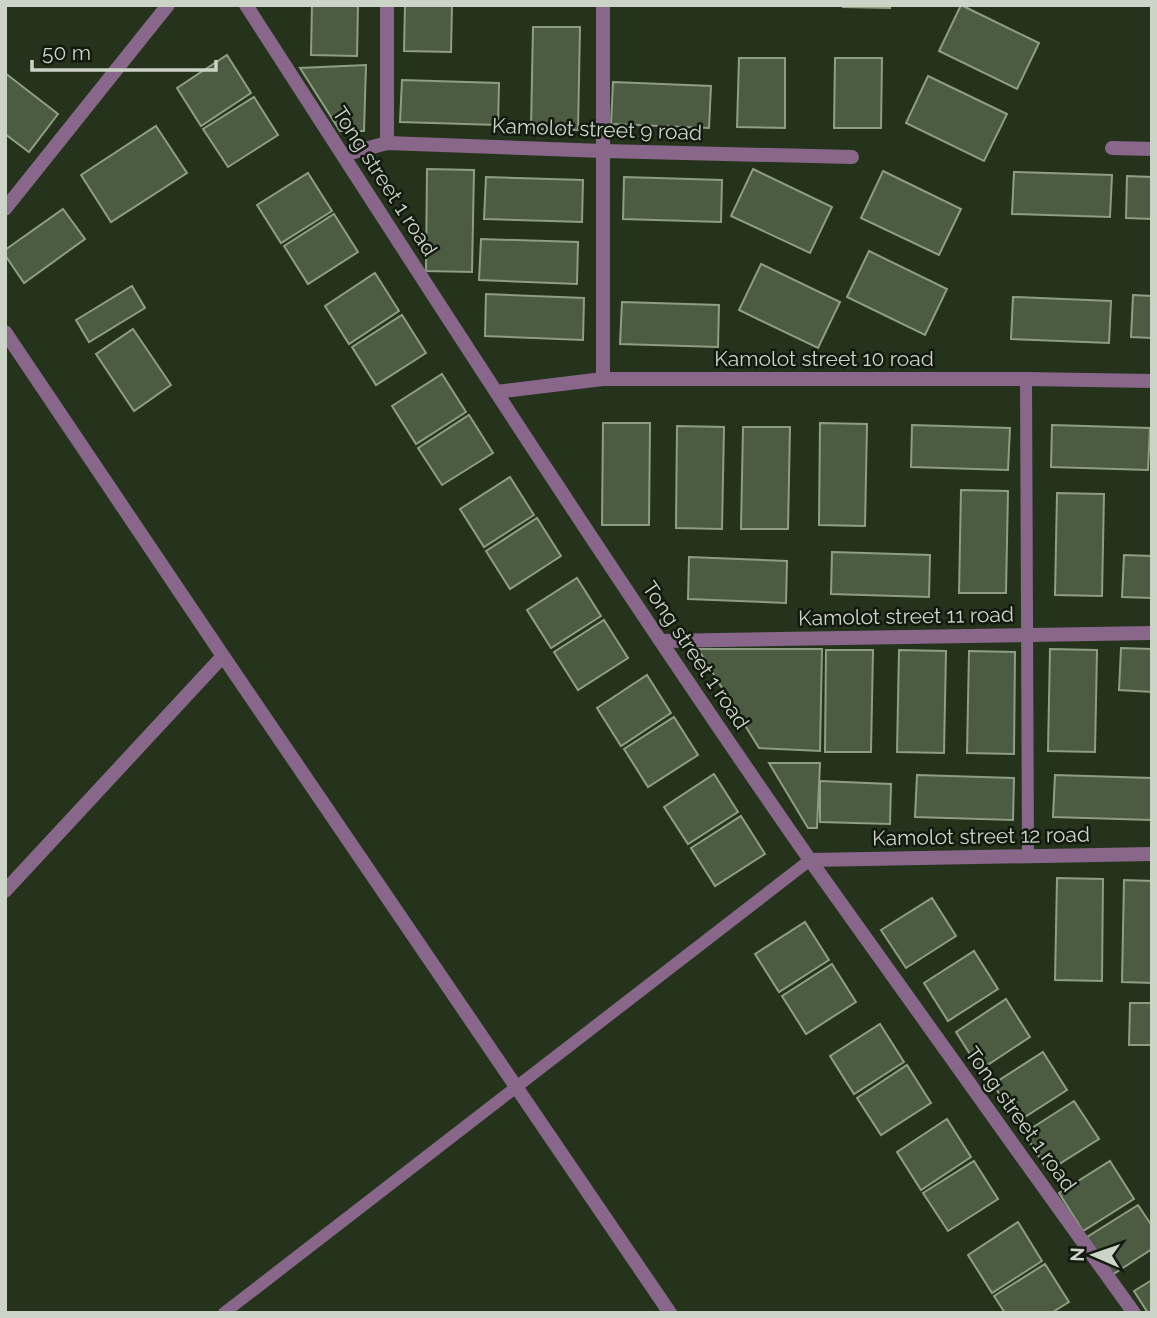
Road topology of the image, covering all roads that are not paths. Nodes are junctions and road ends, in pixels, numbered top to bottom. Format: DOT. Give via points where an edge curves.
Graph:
graph roads {
  1 [pos="168,5"];
  2 [pos="246,5"];
  3 [pos="387,5"];
  4 [pos="603,5"];
  5 [pos="387,143"];
  6 [pos="1112,148"];
  7 [pos="1152,149"];
  8 [pos="603,151"];
  9 [pos="343,155"];
  10 [pos="852,156"];
  11 [pos="5,209"];
  12 [pos="5,332"];
  13 [pos="603,379"];
  14 [pos="1026,379"];
  15 [pos="1152,381"];
  16 [pos="496,392"];
  17 [pos="1152,633"];
  18 [pos="1027,635"];
  19 [pos="661,640"];
  20 [pos="223,656"];
  21 [pos="1152,853"];
  22 [pos="1028,856"];
  23 [pos="810,860"];
  24 [pos="5,891"];
  25 [pos="516,1086"];
  26 [pos="224,1313"];
  27 [pos="670,1313"];
  28 [pos="1133,1313"];
  1 -- 11 [label="street"];
  2 -- 9 [label="street, Tong street 1 road"];
  3 -- 5 [label="street"];
  4 -- 8 [label="street"];
  5 -- 8 [label="street, Kamolot street 9 road"];
  5 -- 9 [label="street, Kamolot street 9 road"];
  6 -- 7 [label="street"];
  8 -- 10 [label="street, Kamolot street 9 road"];
  8 -- 13 [label="street"];
  9 -- 16 [label="street, Tong street 1 road"];
  12 -- 20 [label="street"];
  13 -- 14 [label="street, Kamolot street 10 road"];
  13 -- 16 [label="street, Kamolot street 10 road"];
  14 -- 15 [label="street, Kamolot street 10 road"];
  14 -- 18 [label="lane"];
  16 -- 19 [label="street, Tong street 1 road"];
  17 -- 18 [label="street, Kamolot street 11 road"];
  18 -- 19 [label="street, Kamolot street 11 road"];
  18 -- 22 [label="lane"];
  19 -- 23 [label="street, Tong street 1 road"];
  20 -- 24 [label="street"];
  20 -- 25 [label="street"];
  21 -- 22 [label="street, Kamolot street 12 road"];
  22 -- 23 [label="street, Kamolot street 12 road"];
  23 -- 25 [label="lane"];
  23 -- 28 [label="street, Tong street 1 road"];
  25 -- 26 [label="lane"];
  25 -- 27 [label="street"];
}
